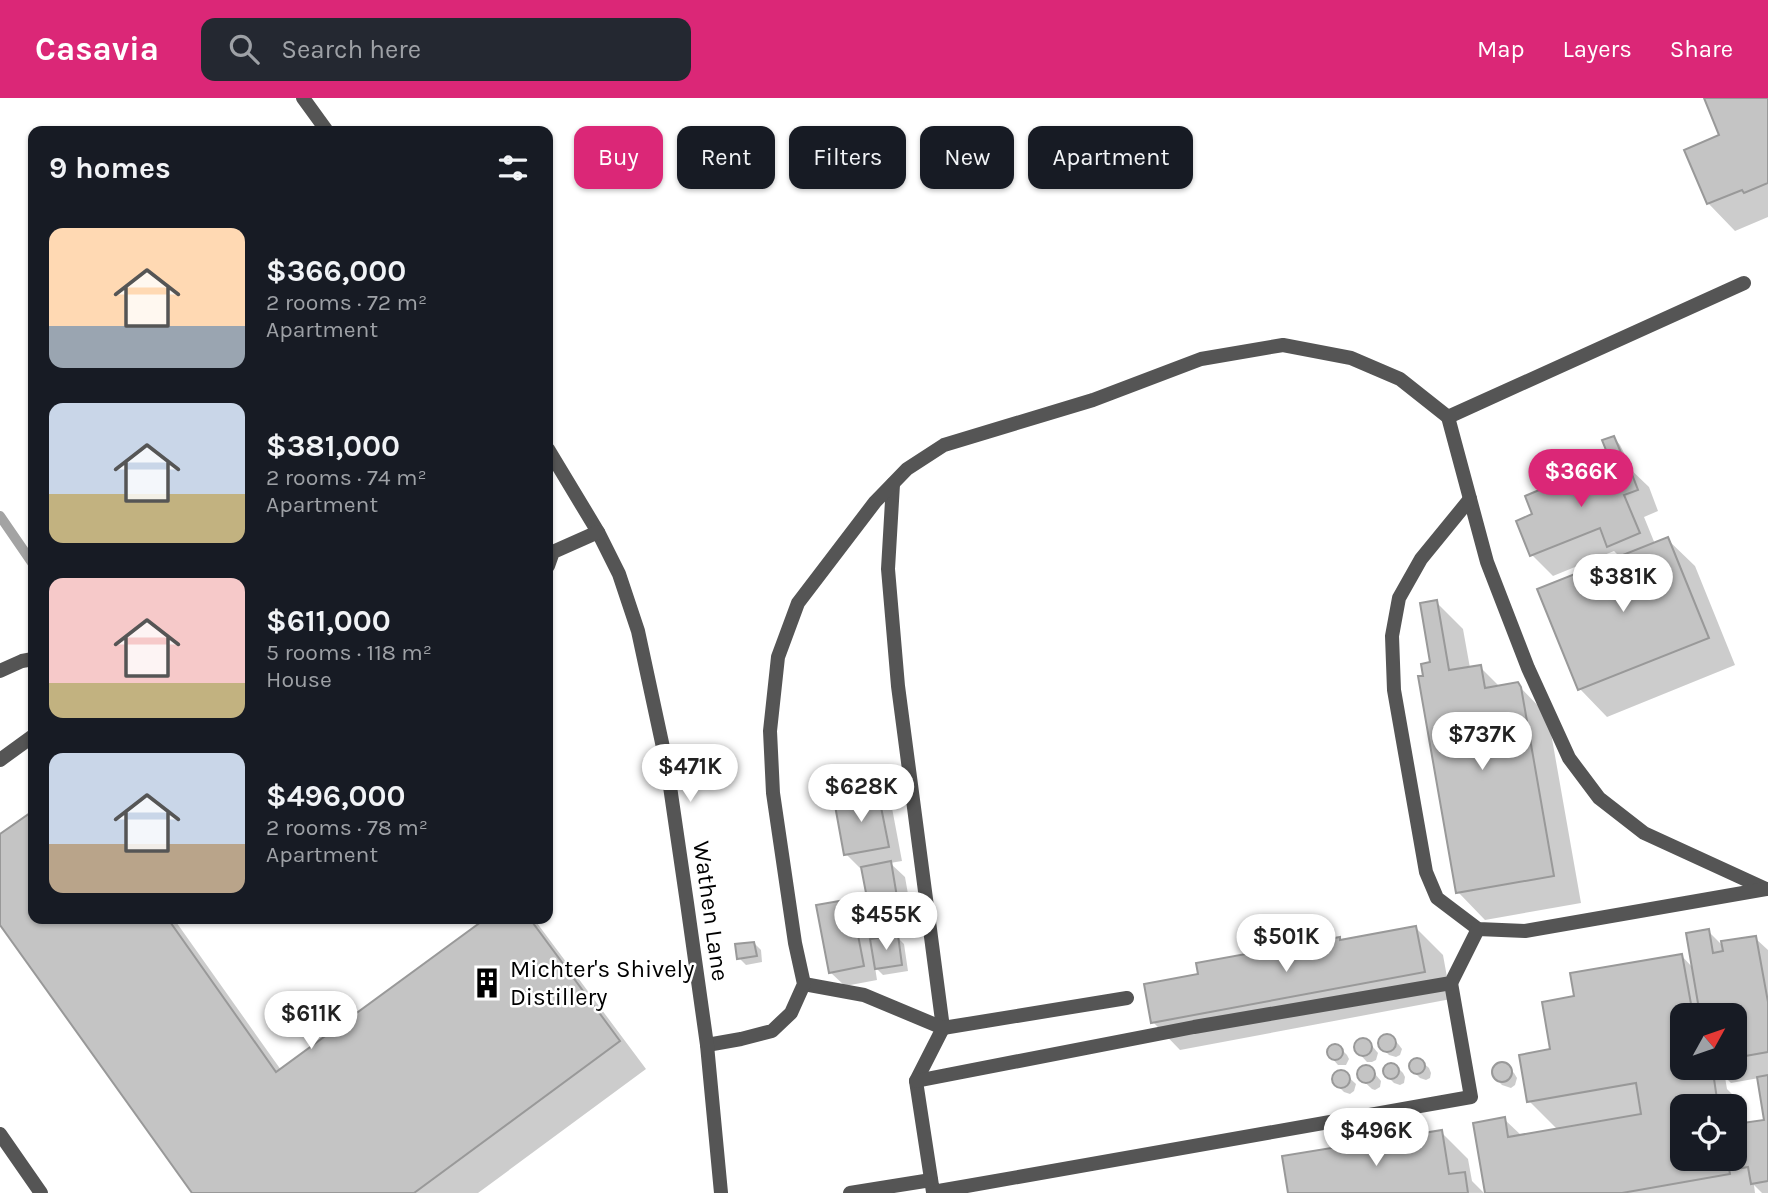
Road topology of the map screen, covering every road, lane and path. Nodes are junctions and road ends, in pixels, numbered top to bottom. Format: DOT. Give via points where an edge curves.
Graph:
graph roads {
  1 [pos="303,98"];
  2 [pos="323,126"];
  3 [pos="1744,283"];
  4 [pos="1448,417"];
  5 [pos="553,457"];
  6 [pos="893,484"];
  7 [pos="1470,499"];
  8 [pos="598,532"];
  9 [pos="553,554"];
  10 [pos="28,660"];
  11 [pos="0,671"];
  12 [pos="28,740"];
  13 [pos="0,760"];
  14 [pos="1767,889"];
  15 [pos="1478,929"];
  16 [pos="1451,983"];
  17 [pos="804,984"];
  18 [pos="1127,998"];
  19 [pos="943,1028"];
  20 [pos="706,1045"];
  21 [pos="916,1081"];
  22 [pos="0,1134"];
  23 [pos="931,1180"];
  24 [pos="41,1193"];
  25 [pos="722,1193"];
  26 [pos="850,1193"];
  1 -- 2 [label="street"];
  3 -- 4 [label="street"];
  4 -- 6 [label="street" via="1400,379 1351,358 1283,345 1201,359 1093,400 944,445 907,468"];
  4 -- 7 [label="street"];
  5 -- 8 [label="street, Wathen Lane"];
  6 -- 17 [label="street" via="798,603 778,657 770,731 773,793"];
  6 -- 19 [label="street" via="888,569 898,686"];
  7 -- 14 [label="street" via="1487,562 1528,668 1569,758 1599,798 1644,833"];
  7 -- 15 [label="street" via="1421,559 1399,598 1392,636 1394,690 1426,872 1437,898"];
  8 -- 9 [label="street"];
  8 -- 20 [label="street, Wathen Lane" via="619,574 638,631 667,766"];
  10 -- 11 [label="street"];
  12 -- 13 [label="street"];
  14 -- 15 [label="street" via="1525,931"];
  15 -- 16 [label="street"];
  16 -- 21 [label="street"];
  16 -- 23 [label="street" via="1471,1097 933,1192"];
  17 -- 19 [label="street" via="864,995"];
  17 -- 20 [label="street" via="791,1013 772,1031"];
  18 -- 19 [label="street"];
  19 -- 21 [label="street"];
  20 -- 25 [label="street, Wathen Lane"];
  21 -- 23 [label="street"];
  22 -- 24 [label="street"];
  23 -- 26 [label="street"];
}
